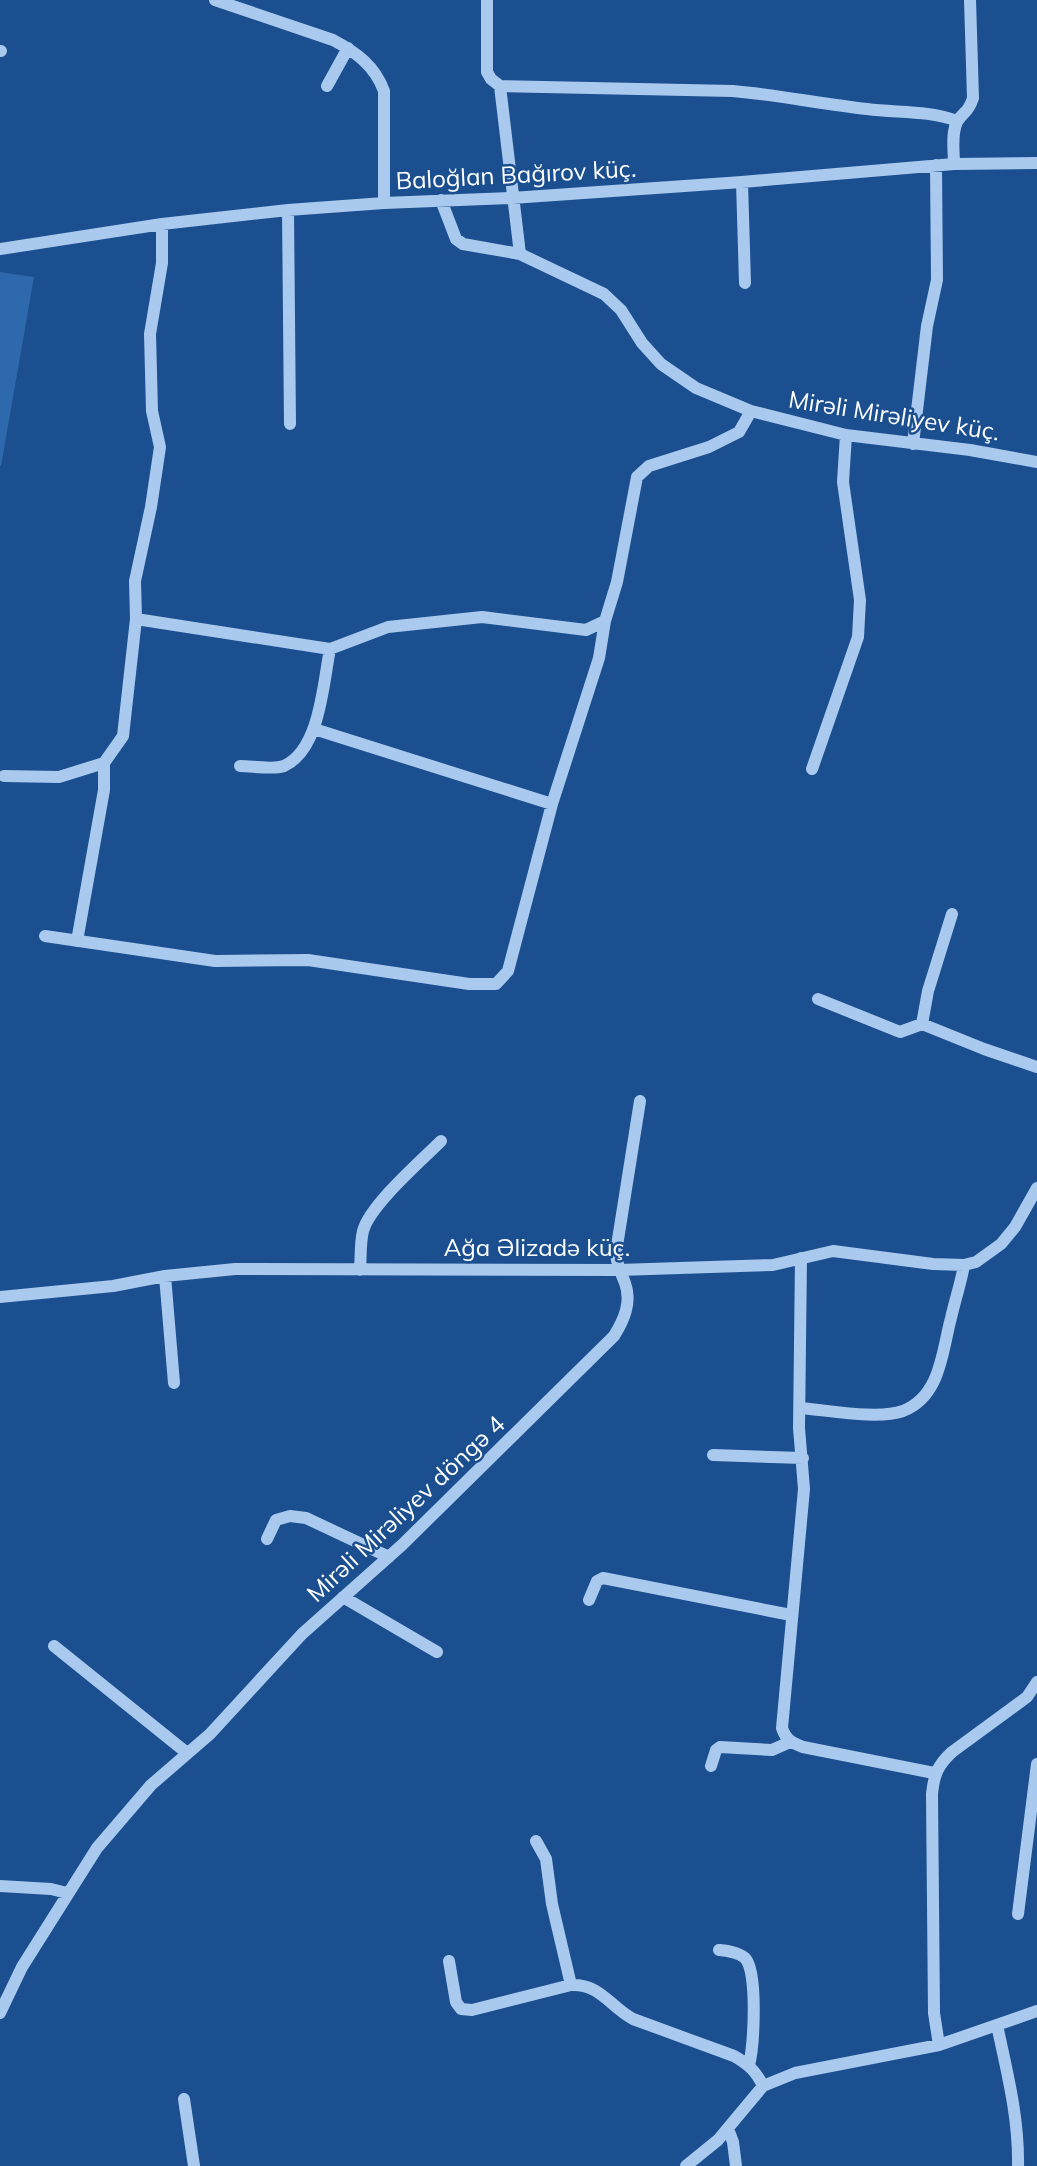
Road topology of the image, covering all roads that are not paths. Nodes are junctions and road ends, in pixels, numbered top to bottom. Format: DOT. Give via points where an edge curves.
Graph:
graph roads {
  1 [pos="215,0"];
  2 [pos="486,0"];
  3 [pos="970,0"];
  4 [pos="348,48"];
  5 [pos="327,86"];
  6 [pos="500,86"];
  7 [pos="957,121"];
  8 [pos="1037,163"];
  9 [pos="954,164"];
  10 [pos="936,165"];
  11 [pos="742,182"];
  12 [pos="512,198"];
  13 [pos="441,200"];
  14 [pos="384,203"];
  15 [pos="288,210"];
  16 [pos="162,224"];
  17 [pos="0,248"];
  18 [pos="520,254"];
  19 [pos="745,283"];
  20 [pos="751,411"];
  21 [pos="290,424"];
  22 [pos="846,435"];
  23 [pos="913,444"];
  24 [pos="1037,462"];
  25 [pos="136,619"];
  26 [pos="605,621"];
  27 [pos="330,649"];
  28 [pos="314,729"];
  29 [pos="103,763"];
  30 [pos="240,766"];
  31 [pos="812,769"];
  32 [pos="4,776"];
  33 [pos="552,804"];
  34 [pos="952,914"];
  35 [pos="45,936"];
  36 [pos="77,941"];
  37 [pos="818,999"];
  38 [pos="922,1024"];
  39 [pos="1037,1067"];
  40 [pos="640,1101"];
  41 [pos="441,1141"];
  42 [pos="1037,1188"];
  43 [pos="801,1258"];
  44 [pos="964,1265"];
  45 [pos="360,1270"];
  46 [pos="619,1270"];
  47 [pos="165,1276"];
  48 [pos="0,1297"];
  49 [pos="174,1384"];
  50 [pos="800,1408"];
  51 [pos="713,1455"];
  52 [pos="803,1458"];
  53 [pos="267,1539"];
  54 [pos="389,1557"];
  55 [pos="343,1597"];
  56 [pos="589,1600"];
  57 [pos="791,1615"];
  58 [pos="54,1646"];
  59 [pos="437,1652"];
  60 [pos="1037,1682"];
  61 [pos="790,1742"];
  62 [pos="187,1753"];
  63 [pos="1037,1764"];
  64 [pos="711,1766"];
  65 [pos="934,1773"];
  66 [pos="536,1841"];
  67 [pos="1023,1873"];
  68 [pos="1037,1875"];
  69 [pos="0,1886"];
  70 [pos="68,1893"];
  71 [pos="1018,1914"];
  72 [pos="719,1950"];
  73 [pos="450,1961"];
  74 [pos="571,1985"];
  75 [pos="1037,2011"];
  76 [pos="0,2013"];
  77 [pos="997,2025"];
  78 [pos="939,2045"];
  79 [pos="749,2065"];
  80 [pos="763,2086"];
  81 [pos="184,2099"];
  82 [pos="728,2129"];
  83 [pos="194,2166"];
  84 [pos="686,2166"];
  85 [pos="736,2166"];
  86 [pos="1018,2166"];
  1 -- 4 [label="street"];
  2 -- 6 [label="street" via="487,72"];
  3 -- 7 [label="street" via="973,98 969,110"];
  4 -- 5 [label="street"];
  4 -- 14 [label="street" via="372,67 384,91"];
  6 -- 7 [label="street" via="733,91"];
  6 -- 12 [label="street"];
  7 -- 9 [label="street"];
  8 -- 9 [label="street, Baloğlan Bağırov küç."];
  9 -- 10 [label="street, Baloğlan Bağırov küç."];
  10 -- 11 [label="street, Baloğlan Bağırov küç."];
  10 -- 23 [label="street" via="937,280"];
  11 -- 12 [label="street, Baloğlan Bağırov küç."];
  11 -- 19 [label="street"];
  12 -- 13 [label="street, Baloğlan Bağırov küç."];
  12 -- 18 [label="street"];
  13 -- 14 [label="street, Baloğlan Bağırov küç."];
  13 -- 18 [label="street, Mirəli Mirəliyev küç." via="456,239 463,244"];
  14 -- 15 [label="street, Baloğlan Bağırov küç."];
  15 -- 16 [label="street, Baloğlan Bağırov küç."];
  15 -- 21 [label="street"];
  16 -- 17 [label="street, Baloğlan Bağırov küç."];
  16 -- 25 [label="street" via="162,263 150,334 152,411 160,447 135,581"];
  18 -- 20 [label="street, Mirəli Mirəliyev küç." via="604,294 662,364 696,388"];
  20 -- 22 [label="street, Mirəli Mirəliyev küç."];
  20 -- 26 [label="street" via="739,432 649,466 637,477"];
  22 -- 23 [label="street, Mirəli Mirəliyev küç."];
  22 -- 31 [label="street" via="843,482 860,600 858,637"];
  23 -- 24 [label="street, Mirəli Mirəliyev küç."];
  25 -- 27 [label="street"];
  25 -- 29 [label="street" via="123,736"];
  26 -- 27 [label="street" via="586,630 482,617 388,627"];
  26 -- 33 [label="street" via="598,658"];
  27 -- 28 [label="street"];
  28 -- 30 [label="street" via="302,752 282,766"];
  28 -- 33 [label="street"];
  29 -- 32 [label="street" via="59,777"];
  29 -- 36 [label="street" via="104,790"];
  33 -- 36 [label="street" via="508,971 496,984 307,960 215,961"];
  34 -- 38 [label="street"];
  35 -- 36 [label="street"];
  37 -- 38 [label="street" via="900,1032"];
  38 -- 39 [label="street"];
  40 -- 46 [label="street, Mirəli Mirəliyev döngə 4" via="617,1240"];
  41 -- 45 [label="street" via="368,1220"];
  42 -- 44 [label="street" via="1001,1244"];
  43 -- 44 [label="street, Ağa Əlizadə küç." via="832,1251"];
  43 -- 46 [label="street, Ağa Əlizadə küç." via="773,1265"];
  43 -- 50 [label="street"];
  44 -- 50 [label="street" via="942,1362 935,1381 920,1399 904,1410 885,1414"];
  45 -- 46 [label="street, Ağa Əlizadə küç."];
  45 -- 47 [label="street, Ağa Əlizadə küç." via="235,1269"];
  46 -- 54 [label="street, Mirəli Mirəliyev döngə 4" via="628,1291 614,1336"];
  47 -- 48 [label="street, Ağa Əlizadə küç."];
  47 -- 49 [label="street"];
  50 -- 52 [label="street"];
  51 -- 52 [label="street"];
  52 -- 57 [label="street"];
  53 -- 54 [label="street" via="276,1520 306,1518"];
  54 -- 55 [label="street, Mirəli Mirəliyev döngə 4"];
  55 -- 59 [label="street"];
  55 -- 62 [label="street, Mirəli Mirəliyev döngə 4"];
  56 -- 57 [label="street" via="603,1578"];
  57 -- 61 [label="street" via="782,1728"];
  58 -- 62 [label="street"];
  60 -- 65 [label="street" via="1027,1697 952,1752"];
  61 -- 64 [label="street" via="772,1750 720,1747"];
  61 -- 65 [label="street"];
  62 -- 70 [label="street, Mirəli Mirəliyev döngə 4" via="97,1848"];
  63 -- 67 [label="street"];
  65 -- 78 [label="street" via="934,2013"];
  66 -- 74 [label="street" via="546,1859"];
  67 -- 68 [label="street"];
  67 -- 71 [label="street"];
  69 -- 70 [label="street"];
  70 -- 76 [label="street, Mirəli Mirəliyev döngə 4" via="22,1966"];
  72 -- 79 [label="street" via="747,1959 752,1976 754,2031"];
  73 -- 74 [label="street" via="461,2009"];
  74 -- 79 [label="street" via="585,1984 633,2019"];
  75 -- 77 [label="street"];
  77 -- 78 [label="street"];
  77 -- 86 [label="street" via="1015,2114"];
  78 -- 80 [label="street" via="795,2073"];
  79 -- 80 [label="street"];
  80 -- 82 [label="street"];
  81 -- 83 [label="street"];
  82 -- 84 [label="street"];
  82 -- 85 [label="street"];
}
